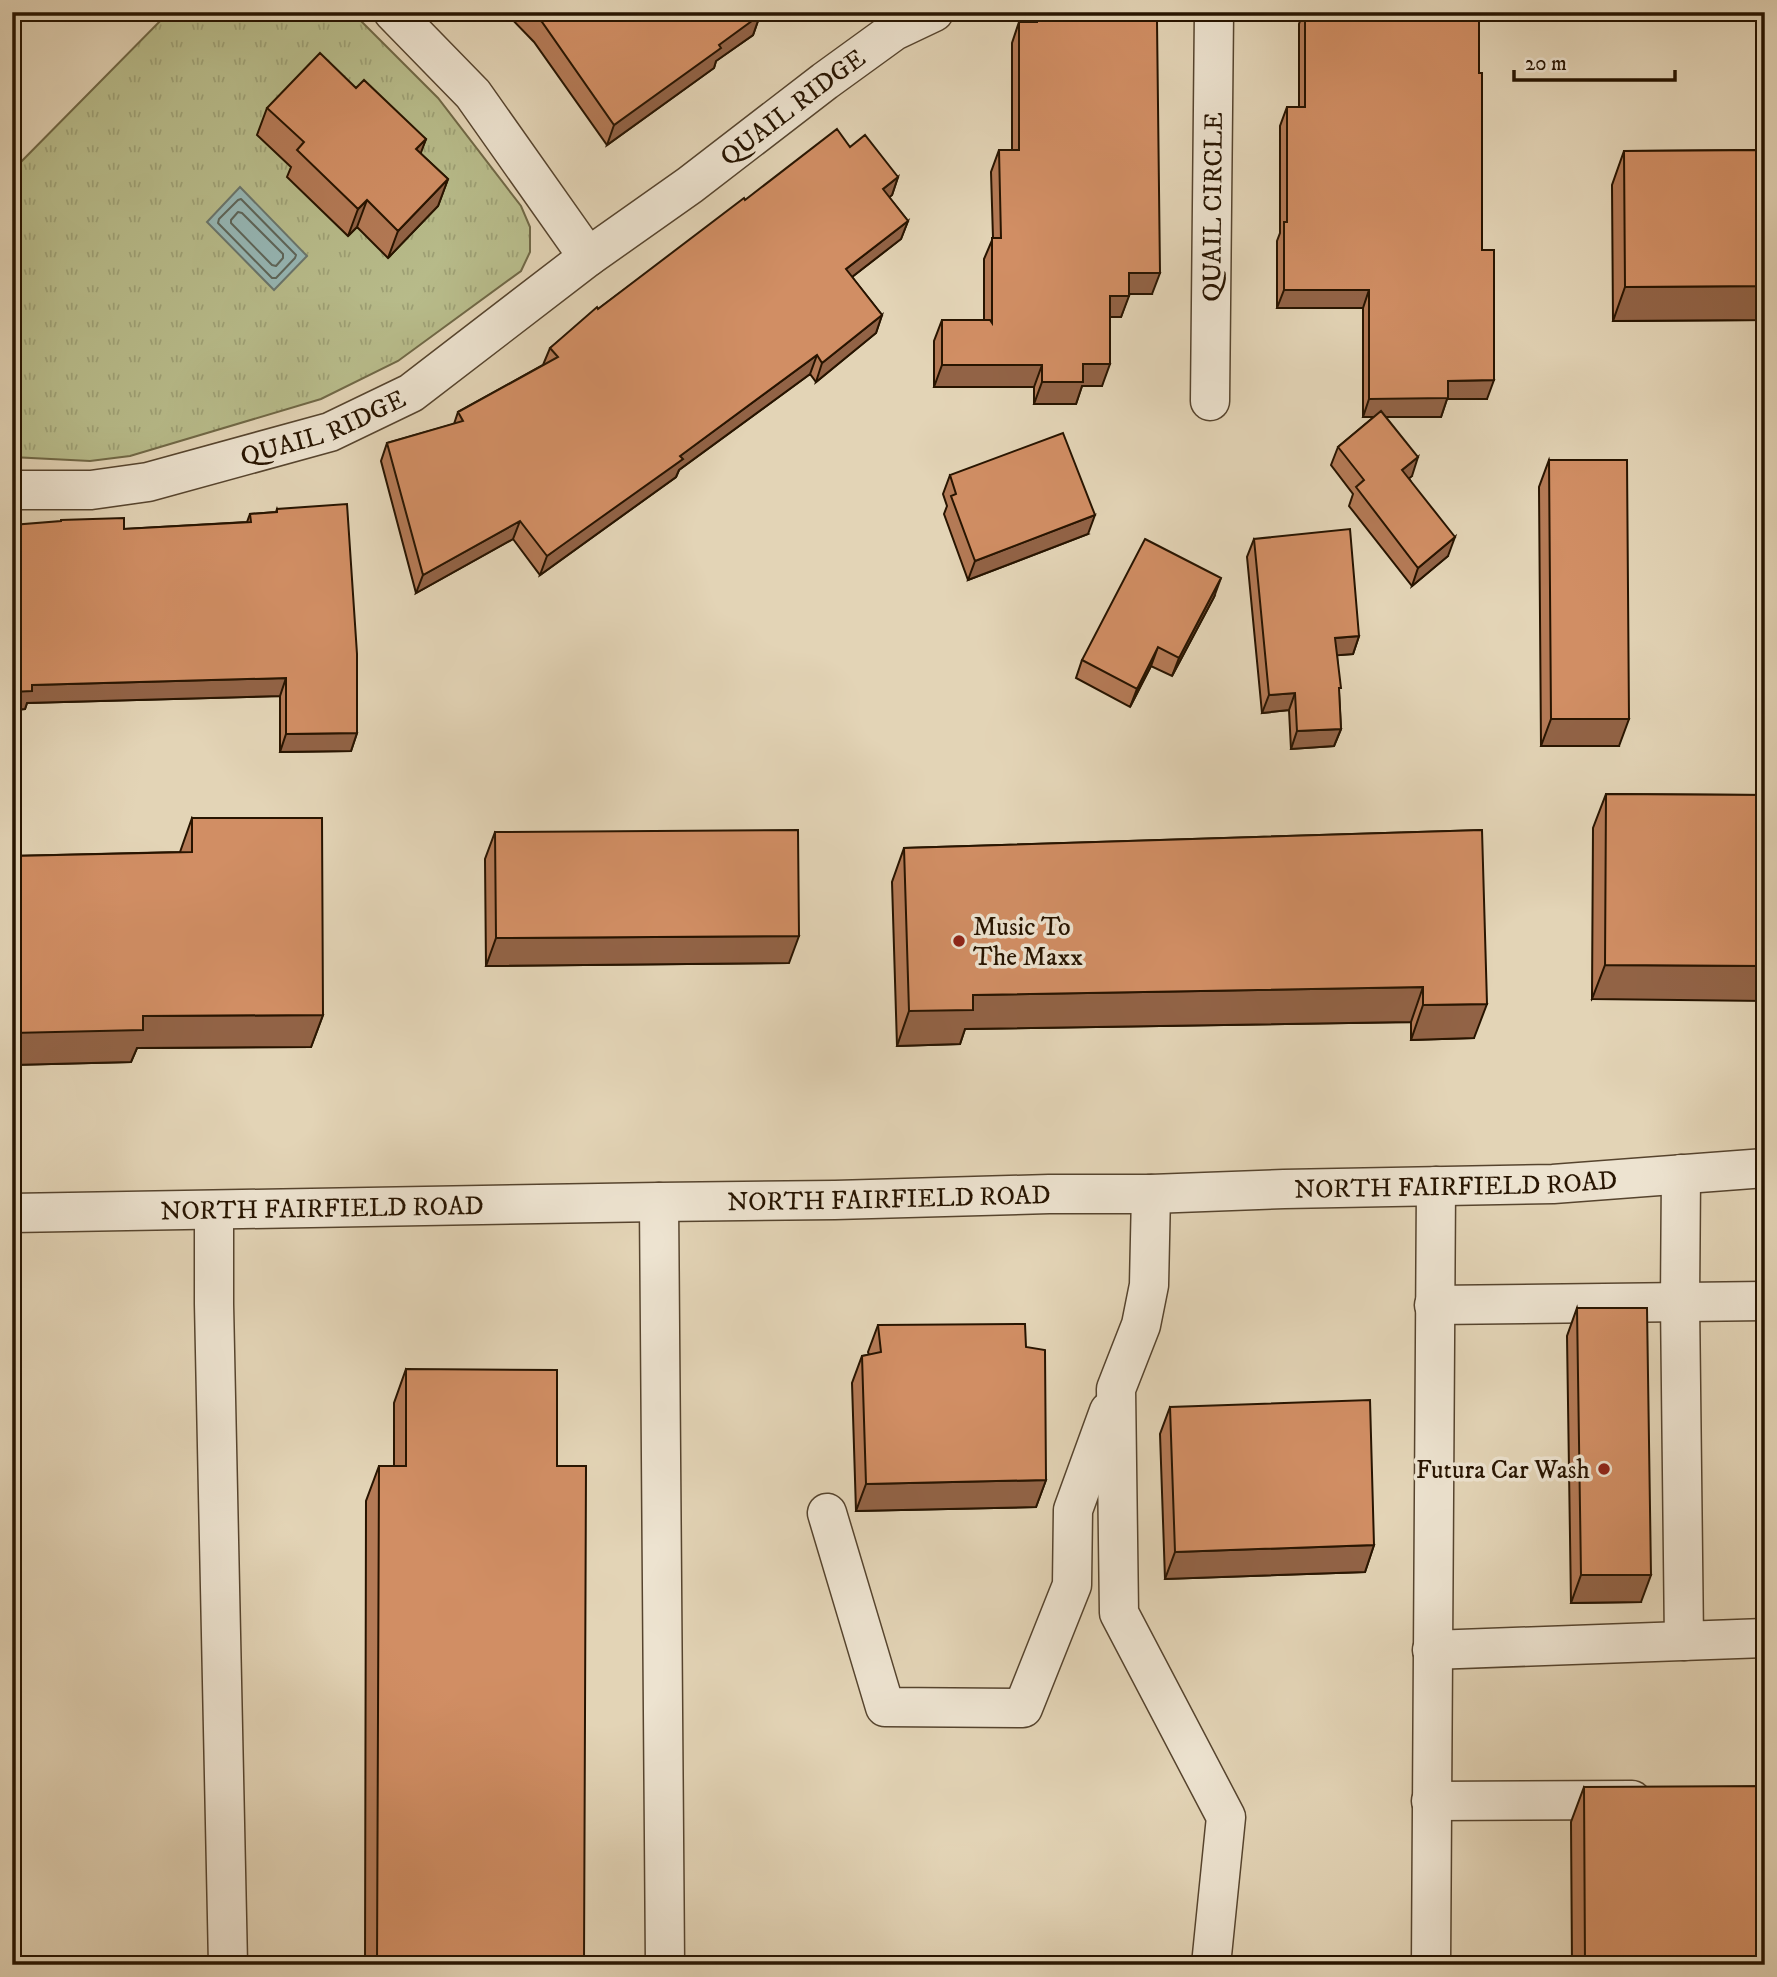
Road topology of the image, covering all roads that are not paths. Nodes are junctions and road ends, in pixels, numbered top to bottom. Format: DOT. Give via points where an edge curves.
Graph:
graph roads {
  1 [pos="393,12"];
  2 [pos="934,12"];
  3 [pos="1214,12"];
  4 [pos="588,257"];
  5 [pos="1210,401"];
  6 [pos="12,490"];
  7 [pos="1765,1168"];
  8 [pos="1681,1174"];
  9 [pos="1436,1186"];
  10 [pos="1151,1194"];
  11 [pos="659,1202"];
  12 [pos="214,1210"];
  13 [pos="12,1213"];
  14 [pos="1765,1301"];
  15 [pos="1680,1302"];
  16 [pos="1434,1305"];
  17 [pos="1116,1389"];
  18 [pos="827,1513"];
  19 [pos="1765,1637"];
  20 [pos="1684,1641"];
  21 [pos="1432,1650"];
  22 [pos="1667,1799"];
  23 [pos="1431,1801"];
  24 [pos="228,1965"];
  25 [pos="665,1965"];
  26 [pos="1212,1965"];
  27 [pos="1431,1965"];
  1 -- 4 [label="street" via="473,94"];
  2 -- 4 [label="street, QUAIL RIDGE" via="894,31"];
  3 -- 5 [label="street, QUAIL CIRCLE"];
  4 -- 6 [label="street, QUAIL RIDGE" via="411,393 330,432 148,482 91,490"];
  7 -- 8 [label="street, NORTH FAIRFIELD ROAD"];
  8 -- 9 [label="street, NORTH FAIRFIELD ROAD" via="1553,1184"];
  8 -- 15 [label="street"];
  9 -- 10 [label="street, NORTH FAIRFIELD ROAD"];
  9 -- 16 [label="street"];
  10 -- 11 [label="street, NORTH FAIRFIELD ROAD"];
  10 -- 17 [label="street" via="1149,1285 1141,1325"];
  11 -- 12 [label="street, NORTH FAIRFIELD ROAD"];
  11 -- 25 [label="street"];
  12 -- 13 [label="street, NORTH FAIRFIELD ROAD"];
  12 -- 24 [label="street"];
  14 -- 15 [label="street"];
  15 -- 16 [label="street"];
  15 -- 20 [label="street"];
  16 -- 21 [label="street"];
  17 -- 18 [label="street" via="1073,1510 1072,1585 1023,1707 885,1707"];
  17 -- 26 [label="street" via="1119,1613 1226,1817"];
  19 -- 20 [label="street"];
  20 -- 21 [label="street"];
  21 -- 23 [label="street"];
  22 -- 23 [label="street"];
  23 -- 27 [label="street"];
}
